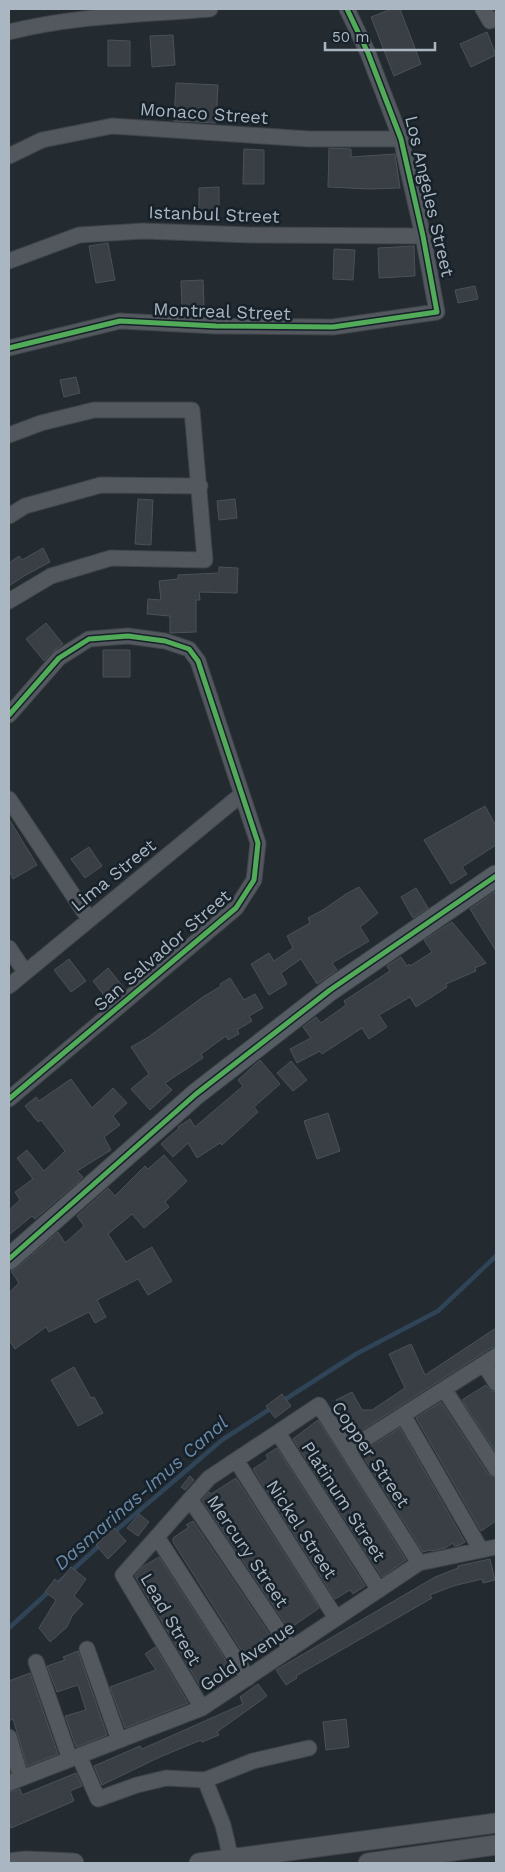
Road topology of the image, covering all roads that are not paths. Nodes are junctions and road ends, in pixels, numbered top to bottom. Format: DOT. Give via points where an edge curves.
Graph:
graph roads {
  1 [pos="210,9"];
  2 [pos="347,9"];
  3 [pos="483,9"];
  4 [pos="496,19"];
  5 [pos="9,32"];
  6 [pos="401,140"];
  7 [pos="9,156"];
  8 [pos="424,236"];
  9 [pos="9,261"];
  10 [pos="438,312"];
  11 [pos="9,348"];
  12 [pos="9,435"];
  13 [pos="200,486"];
  14 [pos="9,516"];
  15 [pos="9,601"];
  16 [pos="9,715"];
  17 [pos="242,794"];
  18 [pos="9,799"];
  19 [pos="496,876"];
  20 [pos="89,919"];
  21 [pos="9,948"];
  22 [pos="25,972"];
  23 [pos="9,986"];
  24 [pos="9,1099"];
  25 [pos="9,1259"];
  26 [pos="490,1360"];
  27 [pos="496,1383"];
  28 [pos="444,1389"];
  29 [pos="403,1415"];
  30 [pos="278,1432"];
  31 [pos="348,1450"];
  32 [pos="236,1460"];
  33 [pos="496,1469"];
  34 [pos="190,1499"];
  35 [pos="157,1537"];
  36 [pos="496,1546"];
  37 [pos="481,1550"];
  38 [pos="419,1563"];
  39 [pos="123,1575"];
  40 [pos="379,1590"];
  41 [pos="336,1618"];
  42 [pos="87,1649"];
  43 [pos="291,1649"];
  44 [pos="36,1662"];
  45 [pos="248,1678"];
  46 [pos="202,1708"];
  47 [pos="9,1737"];
  48 [pos="119,1740"];
  49 [pos="309,1748"];
  50 [pos="75,1757"];
  51 [pos="15,1780"];
  52 [pos="205,1780"];
  53 [pos="496,1822"];
  54 [pos="496,1845"];
  55 [pos="232,1861"];
  56 [pos="9,1863"];
  57 [pos="74,1863"];
  58 [pos="199,1863"];
  59 [pos="368,1863"];
  1 -- 5 [label="street" via="92,17 43,23"];
  2 -- 6 [label="street, Los Angeles Street" via="368,53"];
  3 -- 4 [label="street" via="490,21"];
  6 -- 7 [label="street, Monaco Street" via="309,139 112,126 42,140"];
  6 -- 8 [label="street, Los Angeles Street"];
  8 -- 9 [label="street, Istanbul Street" via="250,235 143,230 80,234"];
  8 -- 10 [label="street, Los Angeles Street"];
  10 -- 11 [label="street, Montreal Street" via="333,327 120,321"];
  12 -- 13 [label="street" via="94,410 192,410"];
  13 -- 14 [label="street" via="101,485 26,506"];
  13 -- 15 [label="street" via="205,560 110,558 51,576"];
  16 -- 17 [label="street, San Salvador Street" via="59,658 89,639 128,636 165,641 189,649 198,660"];
  17 -- 20 [label="street, Lima Street"];
  17 -- 24 [label="street, San Salvador Street" via="258,844 254,880 236,908"];
  18 -- 20 [label="street"];
  19 -- 25 [label="main road" via="330,990 196,1094"];
  20 -- 22 [label="street, Lima Street"];
  21 -- 22 [label="street"];
  22 -- 23 [label="street, Lima Street"];
  26 -- 27 [label="street"];
  26 -- 28 [label="street"];
  28 -- 29 [label="street"];
  28 -- 33 [label="street"];
  29 -- 31 [label="street"];
  29 -- 37 [label="street"];
  30 -- 31 [label="street, Copper Street" via="319,1405"];
  30 -- 32 [label="street, Copper Street"];
  30 -- 40 [label="street, Platinum Street"];
  31 -- 38 [label="street, Copper Street"];
  32 -- 34 [label="street, Copper Street" via="209,1478"];
  32 -- 41 [label="street, Nickel Street"];
  34 -- 35 [label="street, Copper Street"];
  34 -- 43 [label="street, Mercury Street"];
  35 -- 39 [label="street, Copper Street"];
  35 -- 45 [label="street"];
  36 -- 37 [label="street, Gold Avenue"];
  37 -- 38 [label="street, Gold Avenue"];
  38 -- 40 [label="street, Gold Avenue"];
  39 -- 46 [label="street, Lead Street"];
  40 -- 41 [label="street, Gold Avenue"];
  41 -- 43 [label="street, Gold Avenue"];
  42 -- 48 [label="street"];
  43 -- 45 [label="street, Gold Avenue"];
  44 -- 50 [label="street"];
  45 -- 46 [label="street, Gold Avenue"];
  46 -- 48 [label="street, Gold Avenue"];
  47 -- 51 [label="street"];
  48 -- 50 [label="street, Gold Avenue"];
  49 -- 52 [label="street" via="253,1761"];
  50 -- 51 [label="street, Gold Avenue"];
  50 -- 52 [label="street" via="98,1799 166,1778"];
  52 -- 55 [label="street" via="221,1819"];
  53 -- 55 [label="street"];
  54 -- 59 [label="street"];
  55 -- 58 [label="street"];
  56 -- 57 [label="street"];
}
